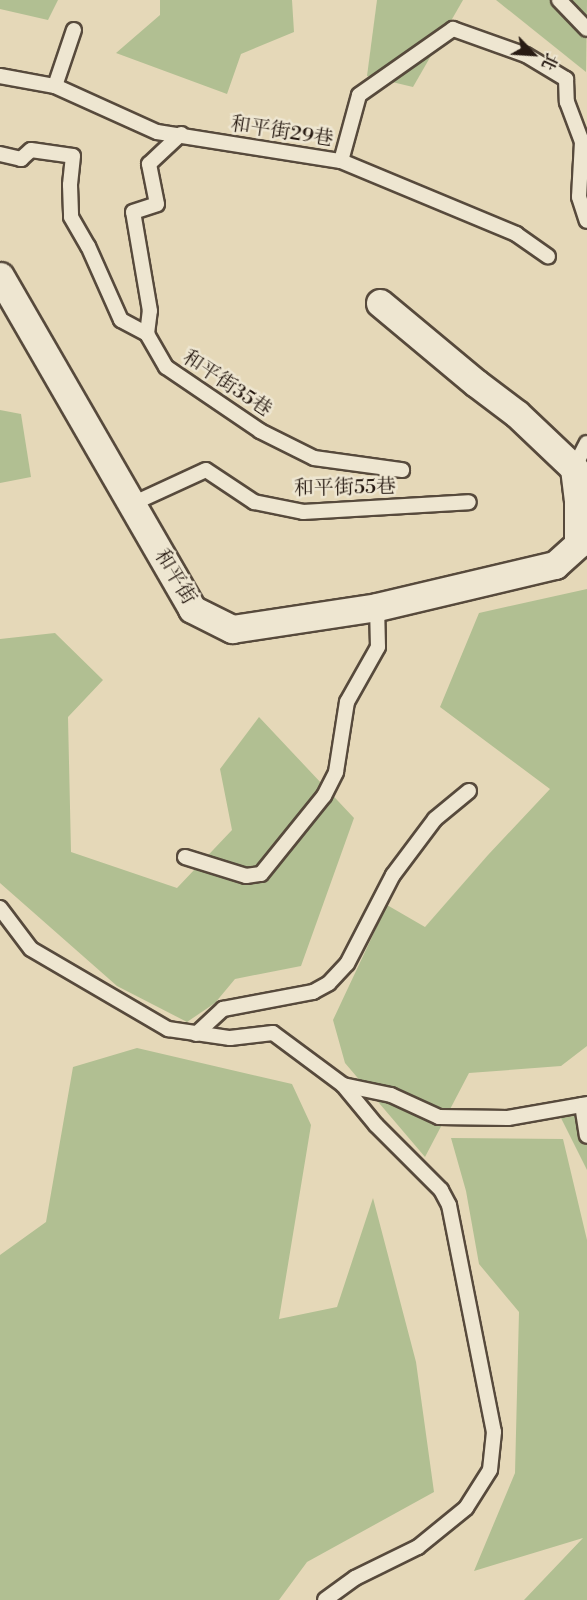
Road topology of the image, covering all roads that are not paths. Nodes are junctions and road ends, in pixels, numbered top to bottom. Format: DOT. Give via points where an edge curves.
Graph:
graph roads {
  1 [pos="558,0"];
  2 [pos="587,29"];
  3 [pos="74,30"];
  4 [pos="0,76"];
  5 [pos="55,86"];
  6 [pos="180,134"];
  7 [pos="0,154"];
  8 [pos="341,161"];
  9 [pos="587,221"];
  10 [pos="548,256"];
  11 [pos="0,276"];
  12 [pos="380,303"];
  13 [pos="147,334"];
  14 [pos="587,443"];
  15 [pos="574,468"];
  16 [pos="402,470"];
  17 [pos="469,502"];
  18 [pos="132,504"];
  19 [pos="583,538"];
  20 [pos="377,607"];
  21 [pos="469,790"];
  22 [pos="185,858"];
  23 [pos="0,908"];
  24 [pos="196,1034"];
  25 [pos="343,1085"];
  26 [pos="584,1105"];
  27 [pos="587,1136"];
  28 [pos="325,1600"];
  1 -- 2 [label="lane"];
  3 -- 5 [label="lane"];
  4 -- 5 [label="lane, 和平街29巷"];
  5 -- 6 [label="lane, 和平街29巷" via="158,132"];
  6 -- 8 [label="lane, 和平街29巷"];
  6 -- 13 [label="lane" via="149,164 156,204 133,212 150,310"];
  7 -- 13 [label="lane" via="21,159 31,150 74,156 71,218 121,320"];
  8 -- 9 [label="lane" via="359,95 453,29 526,55 566,79 567,102 582,142 579,197"];
  8 -- 10 [label="lane, 和平街29巷" via="516,234"];
  11 -- 18 [label="street, 和平街"];
  12 -- 15 [label="street" via="517,414"];
  13 -- 16 [label="lane, 和平街35巷" via="166,367 260,431 315,458"];
  14 -- 15 [label="lane"];
  15 -- 19 [label="street"];
  17 -- 18 [label="lane, 和平街55巷" via="303,512 254,502 206,470"];
  18 -- 20 [label="street, 和平街" via="192,609 232,629"];
  19 -- 20 [label="street, 和平街" via="555,565"];
  20 -- 22 [label="lane" via="378,646 347,702 336,772 324,796 261,874 246,876"];
  21 -- 24 [label="lane" via="435,819 393,875 347,964 329,983 313,992 223,1009"];
  23 -- 24 [label="lane" via="31,949 168,1029"];
  24 -- 25 [label="lane" via="230,1038 273,1033"];
  25 -- 26 [label="lane" via="391,1095 439,1118 508,1118"];
  25 -- 28 [label="lane" via="376,1125 441,1190 449,1205 494,1432 490,1470 466,1508 418,1547 355,1578"];
  26 -- 27 [label="lane"];
}
